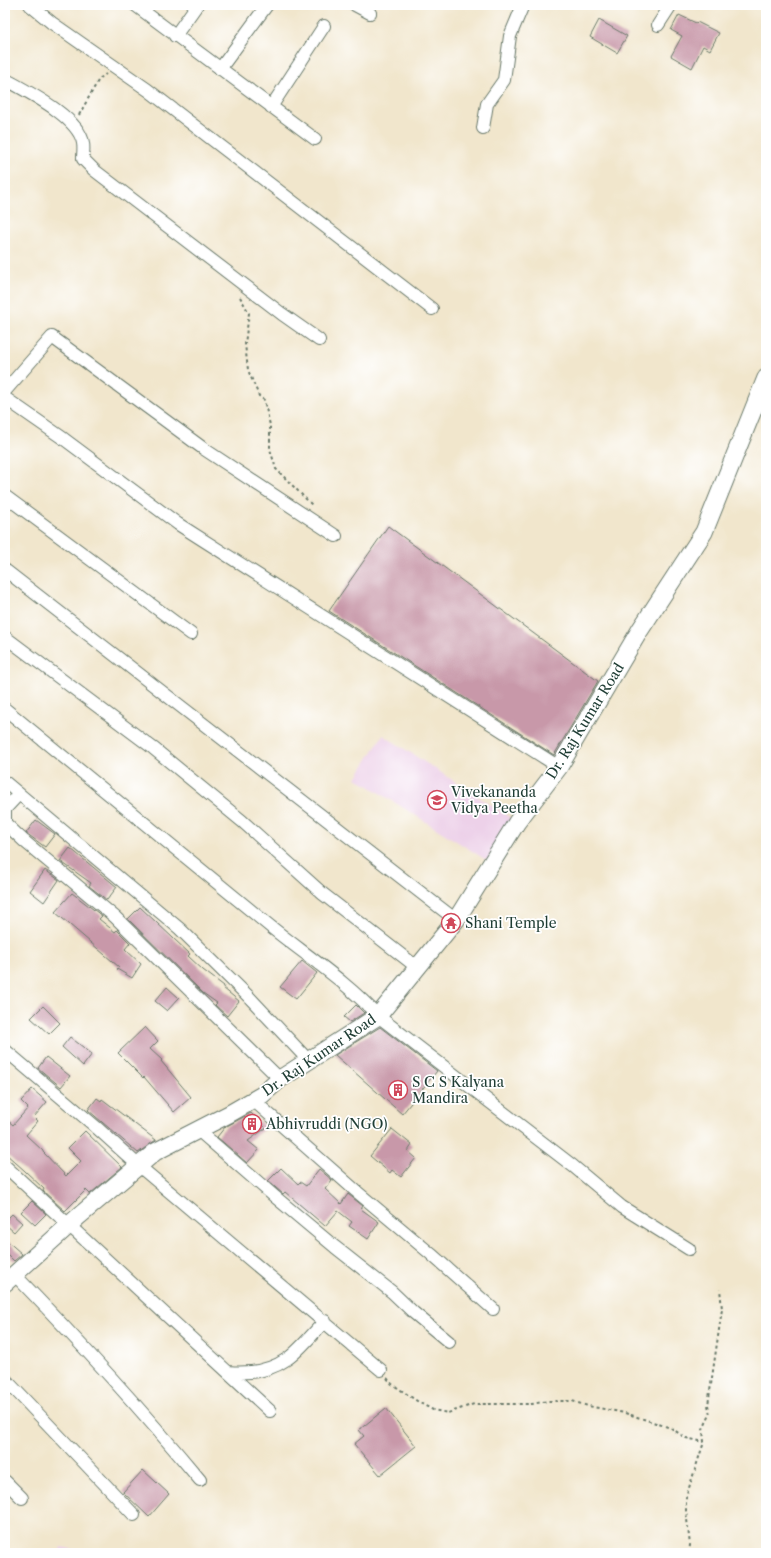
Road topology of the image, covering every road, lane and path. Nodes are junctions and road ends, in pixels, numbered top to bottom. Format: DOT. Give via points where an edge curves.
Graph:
graph roads {
  1 [pos="30,5"];
  2 [pos="135,5"];
  3 [pos="197,5"];
  4 [pos="267,5"];
  5 [pos="354,5"];
  6 [pos="523,5"];
  7 [pos="670,5"];
  8 [pos="370,13"];
  9 [pos="658,25"];
  10 [pos="324,26"];
  11 [pos="175,36"];
  12 [pos="112,65"];
  13 [pos="220,69"];
  14 [pos="5,79"];
  15 [pos="271,107"];
  16 [pos="73,125"];
  17 [pos="483,128"];
  18 [pos="315,140"];
  19 [pos="235,278"];
  20 [pos="432,309"];
  21 [pos="319,340"];
  22 [pos="766,378"];
  23 [pos="5,391"];
  24 [pos="5,398"];
  25 [pos="5,496"];
  26 [pos="312,505"];
  27 [pos="336,536"];
  28 [pos="5,570"];
  29 [pos="191,634"];
  30 [pos="5,637"];
  31 [pos="5,709"];
  32 [pos="559,767"];
  33 [pos="5,782"];
  34 [pos="19,794"];
  35 [pos="456,920"];
  36 [pos="418,968"];
  37 [pos="378,1016"];
  38 [pos="5,1050"];
  39 [pos="309,1061"];
  40 [pos="280,1079"];
  41 [pos="253,1100"];
  42 [pos="198,1130"];
  43 [pos="5,1166"];
  44 [pos="139,1166"];
  45 [pos="69,1225"];
  46 [pos="689,1248"];
  47 [pos="9,1276"];
  48 [pos="720,1289"];
  49 [pos="493,1309"];
  50 [pos="324,1321"];
  51 [pos="449,1342"];
  52 [pos="381,1370"];
  53 [pos="228,1372"];
  54 [pos="5,1379"];
  55 [pos="270,1411"];
  56 [pos="704,1442"];
  57 [pos="200,1480"];
  58 [pos="5,1481"];
  59 [pos="22,1498"];
  60 [pos="134,1515"];
  61 [pos="689,1553"];
  1 -- 12 [label="street"];
  2 -- 11 [label="street"];
  3 -- 11 [label="street"];
  4 -- 13 [label="street"];
  5 -- 8 [label="street"];
  6 -- 17 [label="street" via="510,36 504,80 487,104"];
  7 -- 9 [label="street"];
  10 -- 15 [label="street"];
  11 -- 13 [label="street"];
  12 -- 16 [label="path" via="106,74 99,78"];
  12 -- 20 [label="street"];
  13 -- 15 [label="street"];
  14 -- 16 [label="street" via="50,106"];
  15 -- 18 [label="street"];
  16 -- 19 [label="street" via="83,142 83,159 88,164"];
  19 -- 21 [label="street"];
  19 -- 26 [label="path" via="234,287 248,313 248,370 259,396 264,400 270,426 270,449 276,469"];
  22 -- 32 [label="street, Dr. Raj Kumar Road" via="704,532 640,630"];
  23 -- 27 [label="street" via="52,337 204,449"];
  24 -- 32 [label="street" via="178,524"];
  25 -- 29 [label="street"];
  28 -- 35 [label="street"];
  30 -- 36 [label="street" via="153,748 242,821 323,894"];
  31 -- 37 [label="street" via="363,1000"];
  32 -- 35 [label="street, Dr. Raj Kumar Road" via="517,822"];
  33 -- 34 [label="street"];
  34 -- 39 [label="street" via="180,929"];
  34 -- 40 [label="street" via="5,809 5,823 114,917"];
  35 -- 36 [label="street, Dr. Raj Kumar Road"];
  36 -- 37 [label="street, Dr. Raj Kumar Road"];
  37 -- 39 [label="street, Dr. Raj Kumar Road"];
  37 -- 46 [label="street" via="573,1166 622,1207"];
  38 -- 44 [label="street"];
  39 -- 40 [label="street, Dr. Raj Kumar Road"];
  40 -- 41 [label="street, Dr. Raj Kumar Road"];
  41 -- 42 [label="street, Dr. Raj Kumar Road"];
  41 -- 49 [label="street"];
  42 -- 44 [label="street, Dr. Raj Kumar Road" via="155,1152"];
  42 -- 51 [label="street"];
  43 -- 45 [label="street"];
  44 -- 45 [label="street, Dr. Raj Kumar Road"];
  44 -- 50 [label="street"];
  45 -- 47 [label="street, Dr. Raj Kumar Road"];
  45 -- 53 [label="street"];
  47 -- 57 [label="street" via="80,1343"];
  48 -- 56 [label="path" via="722,1309 708,1405 710,1415 703,1429"];
  50 -- 52 [label="street"];
  50 -- 53 [label="street" via="288,1358 267,1369 244,1374"];
  52 -- 56 [label="path" via="392,1384 433,1410 448,1413 474,1404 572,1401 625,1413 672,1428 686,1438"];
  53 -- 55 [label="street"];
  54 -- 60 [label="street"];
  56 -- 61 [label="path" via="686,1497"];
  58 -- 59 [label="street"];
}
